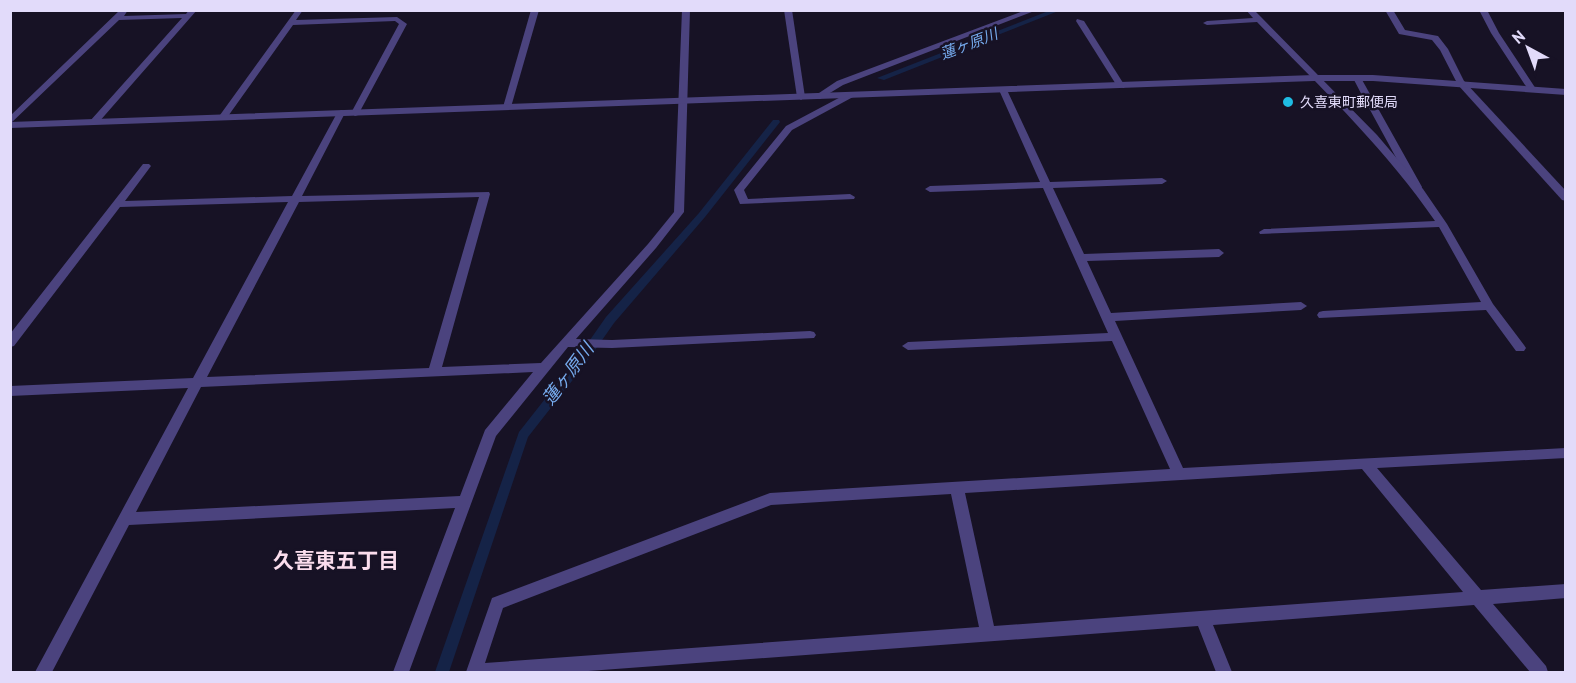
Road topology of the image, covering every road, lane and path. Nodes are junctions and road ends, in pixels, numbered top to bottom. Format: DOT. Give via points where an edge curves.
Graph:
graph roads {
  1 [pos="125,10"];
  2 [pos="300,10"];
  3 [pos="535,10"];
  4 [pos="686,10"];
  5 [pos="788,10"];
  6 [pos="1007,10"];
  7 [pos="1034,10"];
  8 [pos="1250,10"];
  9 [pos="1389,10"];
  10 [pos="1483,10"];
  11 [pos="191,13"];
  12 [pos="1024,14"];
  13 [pos="118,18"];
  14 [pos="1080,21"];
  15 [pos="1259,21"];
  16 [pos="291,22"];
  17 [pos="1207,23"];
  18 [pos="1314,78"];
  19 [pos="1357,78"];
  20 [pos="1461,83"];
  21 [pos="1121,86"];
  22 [pos="1532,89"];
  23 [pos="1003,90"];
  24 [pos="1566,92"];
  25 [pos="850,96"];
  26 [pos="801,97"];
  27 [pos="817,97"];
  28 [pos="682,102"];
  29 [pos="1339,103"];
  30 [pos="1372,106"];
  31 [pos="507,108"];
  32 [pos="348,113"];
  33 [pos="223,117"];
  34 [pos="95,122"];
  35 [pos="10,123"];
  36 [pos="146,166"];
  37 [pos="1161,181"];
  38 [pos="1046,184"];
  39 [pos="930,189"];
  40 [pos="1419,191"];
  41 [pos="850,197"];
  42 [pos="296,198"];
  43 [pos="1566,198"];
  44 [pos="117,204"];
  45 [pos="1442,224"];
  46 [pos="1264,232"];
  47 [pos="1219,253"];
  48 [pos="1080,258"];
  49 [pos="1301,306"];
  50 [pos="1489,306"];
  51 [pos="1323,315"];
  52 [pos="1107,317"];
  53 [pos="810,335"];
  54 [pos="1116,337"];
  55 [pos="10,343"];
  56 [pos="571,343"];
  57 [pos="908,346"];
  58 [pos="1520,348"];
  59 [pos="544,367"];
  60 [pos="434,372"];
  61 [pos="197,383"];
  62 [pos="10,391"];
  63 [pos="1566,453"];
  64 [pos="1365,463"];
  65 [pos="1179,474"];
  66 [pos="957,487"];
  67 [pos="464,502"];
  68 [pos="125,519"];
  69 [pos="1566,591"];
  70 [pos="1477,598"];
  71 [pos="1203,618"];
  72 [pos="988,633"];
  73 [pos="43,672"];
  74 [pos="401,672"];
  75 [pos="474,672"];
  76 [pos="1224,672"];
  77 [pos="1540,672"];
  1 -- 13 [label="street"];
  2 -- 16 [label="street"];
  3 -- 31 [label="street"];
  4 -- 28 [label="street"];
  5 -- 26 [label="street"];
  6 -- 12 [label="street"];
  7 -- 12 [label="street"];
  8 -- 15 [label="street"];
  9 -- 20 [label="street" via="1402,32 1435,38"];
  10 -- 22 [label="street"];
  11 -- 13 [label="street"];
  11 -- 34 [label="street"];
  12 -- 27 [label="street" via="840,83"];
  13 -- 35 [label="street"];
  14 -- 21 [label="street"];
  15 -- 17 [label="street"];
  15 -- 18 [label="street"];
  16 -- 32 [label="street" via="397,19 403,24"];
  16 -- 33 [label="street"];
  18 -- 19 [label="street"];
  18 -- 21 [label="street"];
  18 -- 29 [label="street"];
  19 -- 20 [label="street"];
  19 -- 30 [label="street"];
  20 -- 22 [label="street"];
  20 -- 43 [label="street"];
  21 -- 23 [label="street"];
  22 -- 24 [label="street"];
  23 -- 25 [label="street"];
  23 -- 38 [label="street"];
  25 -- 27 [label="street"];
  25 -- 41 [label="street" via="789,128 739,190 744,202"];
  26 -- 27 [label="street"];
  26 -- 28 [label="street"];
  28 -- 31 [label="street"];
  28 -- 56 [label="street" via="679,212"];
  29 -- 30 [label="street"];
  29 -- 40 [label="street" via="1374,137"];
  30 -- 40 [label="street"];
  31 -- 32 [label="street"];
  32 -- 33 [label="street"];
  32 -- 42 [label="street"];
  33 -- 34 [label="street"];
  34 -- 35 [label="street"];
  36 -- 44 [label="street"];
  37 -- 38 [label="street"];
  38 -- 39 [label="street"];
  38 -- 48 [label="street"];
  40 -- 45 [label="street"];
  42 -- 44 [label="street"];
  42 -- 60 [label="street" via="485,194"];
  42 -- 61 [label="street"];
  44 -- 55 [label="street"];
  45 -- 46 [label="street"];
  45 -- 50 [label="street"];
  47 -- 48 [label="street"];
  48 -- 52 [label="street"];
  49 -- 52 [label="street"];
  50 -- 51 [label="street"];
  50 -- 58 [label="street"];
  52 -- 54 [label="street"];
  53 -- 56 [label="street"];
  54 -- 57 [label="street"];
  54 -- 65 [label="street"];
  56 -- 59 [label="street"];
  59 -- 60 [label="street"];
  59 -- 67 [label="street" via="490,434"];
  60 -- 61 [label="street"];
  61 -- 62 [label="street"];
  61 -- 68 [label="street"];
  63 -- 64 [label="street"];
  64 -- 65 [label="street"];
  64 -- 70 [label="street"];
  65 -- 66 [label="street"];
  66 -- 72 [label="street"];
  66 -- 75 [label="street" via="770,499 497,603"];
  67 -- 68 [label="street"];
  67 -- 74 [label="street"];
  68 -- 73 [label="street"];
  69 -- 70 [label="street"];
  70 -- 71 [label="street"];
  70 -- 77 [label="street"];
  71 -- 72 [label="street"];
  71 -- 76 [label="street"];
  72 -- 75 [label="street"];
}
